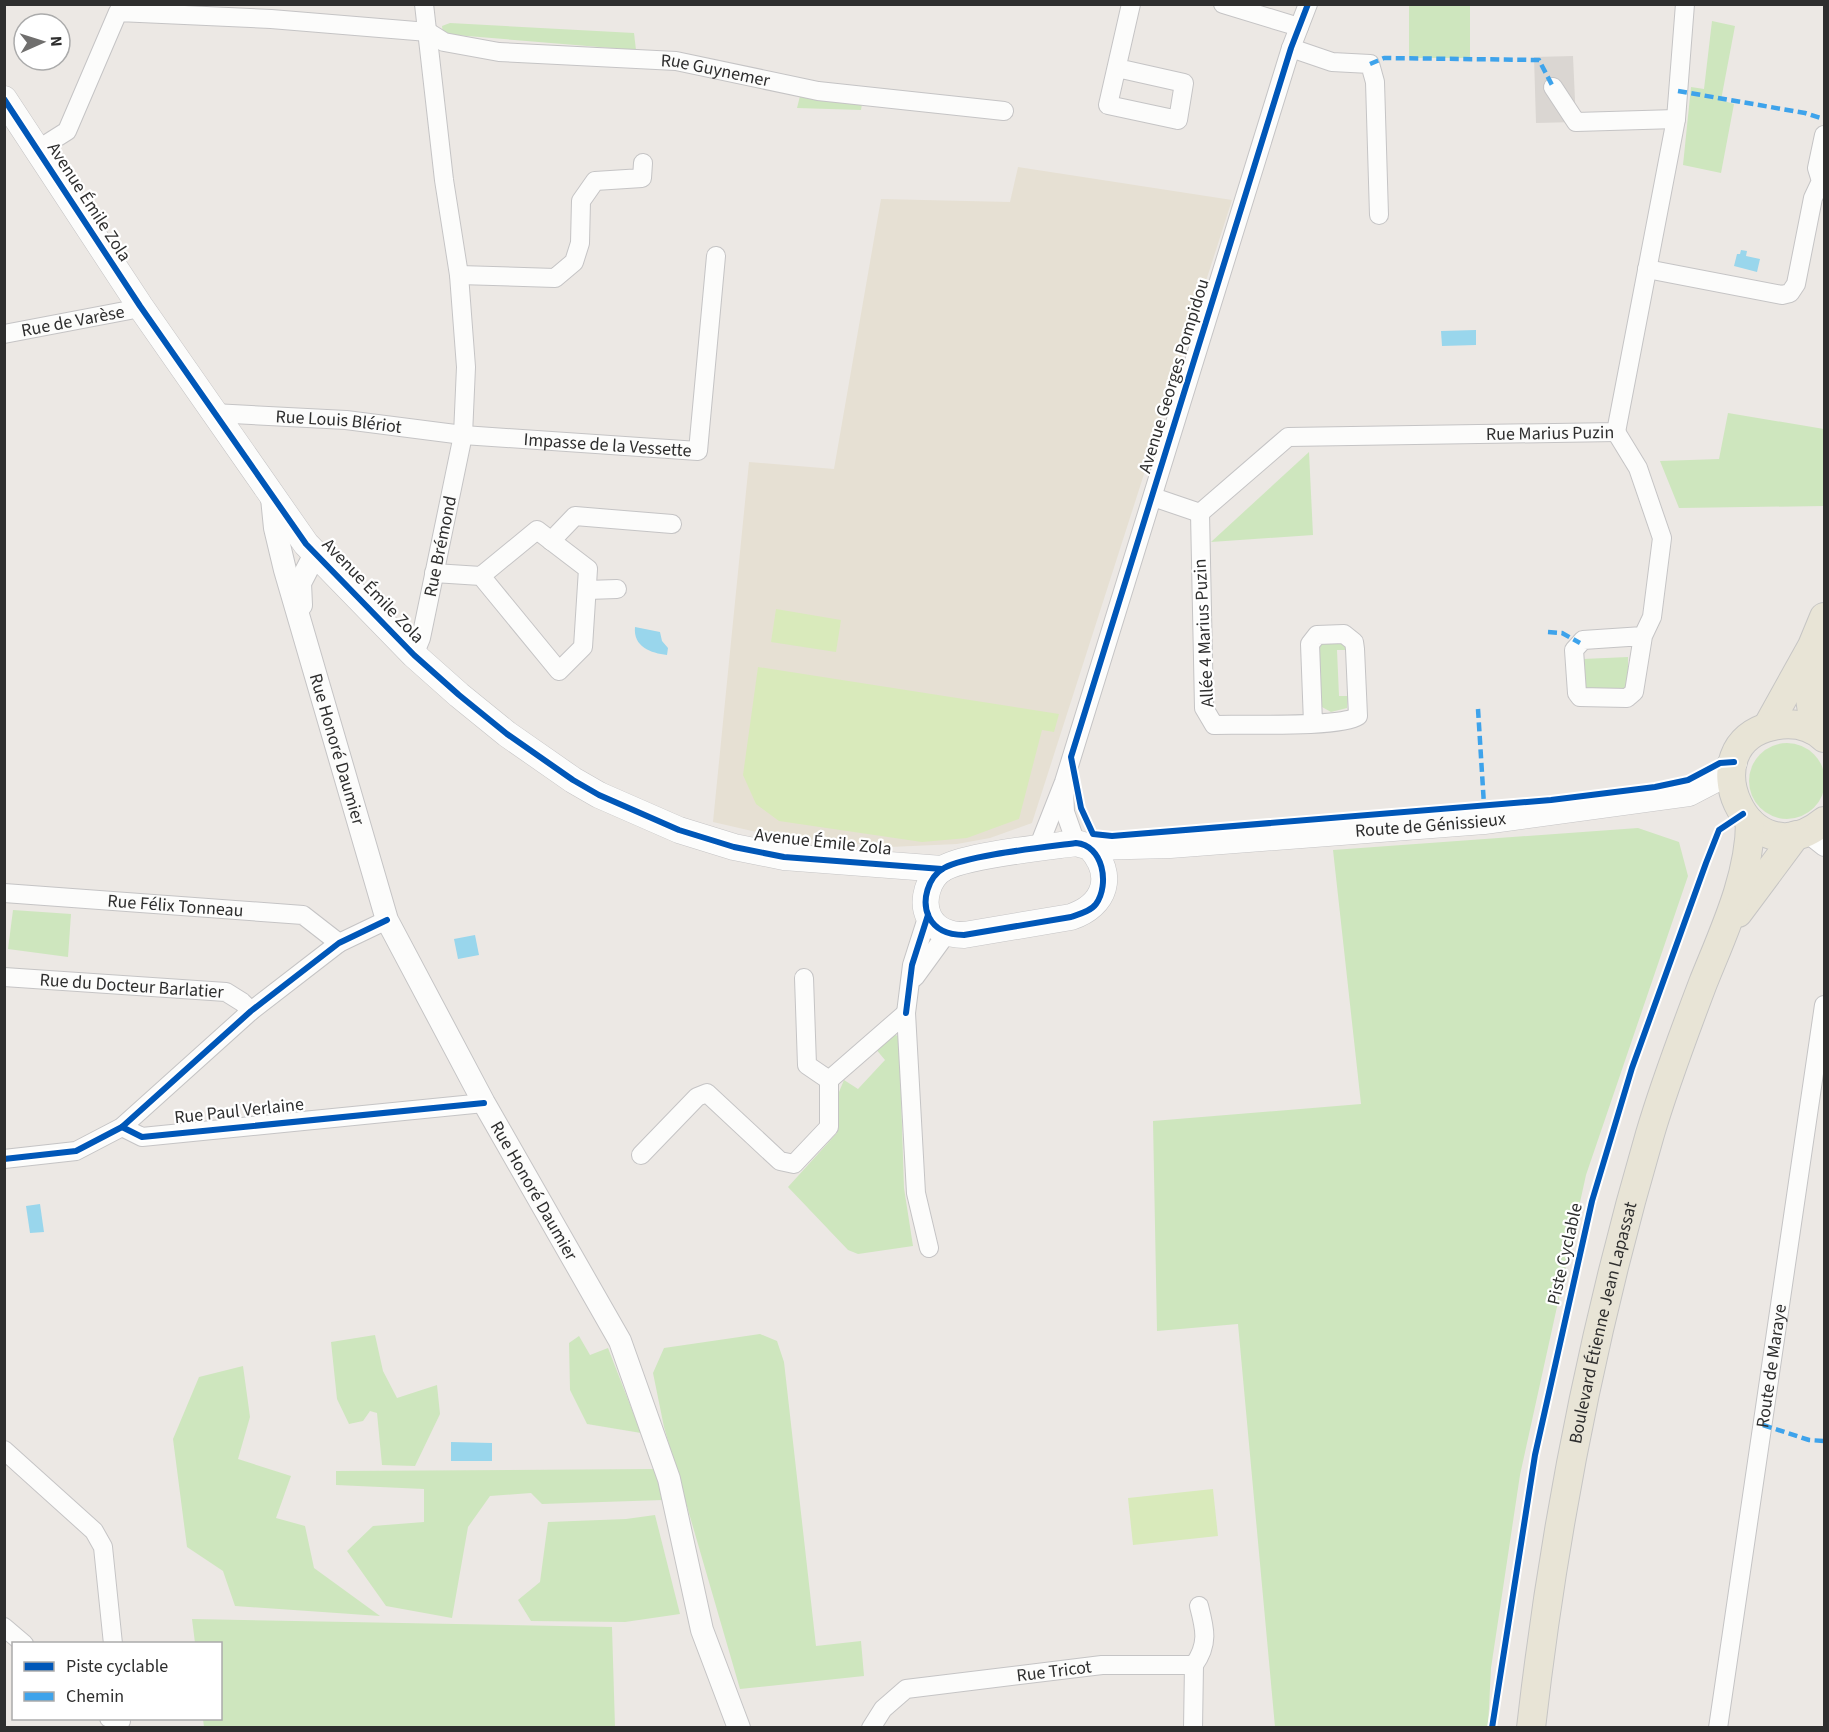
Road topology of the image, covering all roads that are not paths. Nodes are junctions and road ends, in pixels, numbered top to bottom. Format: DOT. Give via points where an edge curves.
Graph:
graph roads {
  1 [pos="424,4"];
  2 [pos="1131,4"];
  3 [pos="1223,4"];
  4 [pos="1308,4"];
  5 [pos="1685,4"];
  6 [pos="119,8"];
  7 [pos="1299,27"];
  8 [pos="428,32"];
  9 [pos="1291,48"];
  10 [pos="1117,68"];
  11 [pos="1552,87"];
  12 [pos="4,99"];
  13 [pos="1004,111"];
  14 [pos="1676,119"];
  15 [pos="1824,135"];
  16 [pos="37,150"];
  17 [pos="644,163"];
  18 [pos="1823,181"];
  19 [pos="1379,215"];
  20 [pos="716,256"];
  21 [pos="1647,269"];
  22 [pos="459,275"];
  23 [pos="140,306"];
  24 [pos="4,334"];
  25 [pos="213,413"];
  26 [pos="1616,432"];
  27 [pos="464,435"];
  28 [pos="1153,497"];
  29 [pos="272,498"];
  30 [pos="1200,513"];
  31 [pos="672,524"];
  32 [pos="551,541"];
  33 [pos="310,549"];
  34 [pos="285,570"];
  35 [pos="434,573"];
  36 [pos="481,576"];
  37 [pos="617,589"];
  38 [pos="586,590"];
  39 [pos="1824,617"];
  40 [pos="302,624"];
  41 [pos="1643,636"];
  42 [pos="1812,646"];
  43 [pos="414,655"];
  44 [pos="1313,723"];
  45 [pos="1767,727"];
  46 [pos="1820,734"];
  47 [pos="1734,762"];
  48 [pos="1064,782"];
  49 [pos="1689,793"];
  50 [pos="1743,812"];
  51 [pos="1813,834"];
  52 [pos="1083,845"];
  53 [pos="1170,845"];
  54 [pos="1038,848"];
  55 [pos="899,865"];
  56 [pos="942,869"];
  57 [pos="1103,877"];
  58 [pos="4,893"];
  59 [pos="927,906"];
  60 [pos="387,920"];
  61 [pos="1726,930"];
  62 [pos="947,933"];
  63 [pos="339,943"];
  64 [pos="4,976"];
  65 [pos="804,978"];
  66 [pos="911,984"];
  67 [pos="1824,1005"];
  68 [pos="251,1011"];
  69 [pos="906,1013"];
  70 [pos="829,1080"];
  71 [pos="484,1103"];
  72 [pos="122,1127"];
  73 [pos="641,1155"];
  74 [pos="4,1159"];
  75 [pos="929,1248"];
  76 [pos="4,1450"];
  77 [pos="1199,1606"];
  78 [pos="4,1627"];
  79 [pos="22,1642"];
  80 [pos="113,1642"];
  81 [pos="1194,1665"];
  82 [pos="739,1728"];
  83 [pos="871,1728"];
  84 [pos="1193,1728"];
  85 [pos="1530,1728"];
  86 [pos="1718,1728"];
  1 -- 8 [label="street"];
  2 -- 10 [label="street"];
  3 -- 7 [label="street"];
  4 -- 7 [label="street, Avenue Georges Pompidou"];
  5 -- 14 [label="street, Rue Marius Puzin"];
  6 -- 8 [label="street, Rue Guynemer"];
  6 -- 16 [label="street" via="67,131"];
  7 -- 9 [label="street, Avenue Georges Pompidou"];
  8 -- 13 [label="street, Rue Guynemer" via="444,42 499,52 676,61 818,91"];
  8 -- 22 [label="street"];
  9 -- 19 [label="street" via="1332,62 1370,64 1375,82"];
  9 -- 28 [label="street, Avenue Georges Pompidou"];
  11 -- 14 [label="street" via="1576,122"];
  12 -- 16 [label="main road, Avenue Émile Zola"];
  14 -- 21 [label="street, Rue Marius Puzin"];
  15 -- 18 [label="street" via="1817,168"];
  16 -- 23 [label="main road, Avenue Émile Zola"];
  17 -- 22 [label="street" via="642,178 595,181 581,201 580,243 574,262 555,278"];
  18 -- 21 [label="street" via="1813,198 1796,285 1790,293 1782,295"];
  20 -- 27 [label="street, Impasse de la Vessette" via="698,451"];
  21 -- 26 [label="street, Rue Marius Puzin"];
  22 -- 27 [label="street" via="466,367"];
  23 -- 24 [label="street, Rue de Varèse"];
  23 -- 25 [label="main road, Avenue Émile Zola"];
  25 -- 27 [label="street, Rue Louis Blériot" via="346,420"];
  25 -- 29 [label="main road, Avenue Émile Zola"];
  26 -- 30 [label="street, Rue Marius Puzin" via="1288,436"];
  26 -- 41 [label="street" via="1638,468 1662,537 1652,617"];
  27 -- 35 [label="street, Rue Brémond"];
  28 -- 30 [label="street"];
  28 -- 48 [label="street, Avenue Georges Pompidou"];
  29 -- 33 [label="main road, Avenue Émile Zola"];
  29 -- 34 [label="street, Rue Honoré Daumier"];
  30 -- 44 [label="street, Allée 4 Marius Puzin" via="1204,708 1209,718 1214,724"];
  31 -- 32 [label="street" via="575,516"];
  32 -- 36 [label="street" via="537,530"];
  32 -- 38 [label="street" via="588,570"];
  33 -- 34 [label="street" via="291,556"];
  33 -- 40 [label="street, Rue Honoré Daumier" via="300,583"];
  33 -- 43 [label="main road, Avenue Émile Zola"];
  34 -- 40 [label="street, Rue Honoré Daumier"];
  35 -- 36 [label="street"];
  35 -- 43 [label="street, Rue Brémond"];
  36 -- 38 [label="street" via="560,671 583,647"];
  37 -- 38 [label="street"];
  39 -- 42 [label="main road"];
  40 -- 60 [label="street, Rue Honoré Daumier"];
  41 -- 41 [label="street" via="1583,640 1574,650 1580,698 1627,699 1634,692"];
  42 -- 45 [label="main road"];
  42 -- 46 [label="main road" via="1809,692"];
  43 -- 55 [label="main road, Avenue Émile Zola" via="507,734 573,780 679,830 734,847 809,860"];
  44 -- 44 [label="street, Allée 4 Marius Puzin" via="1352,721 1358,716 1354,642 1344,634 1317,635 1310,644"];
  45 -- 46 [label="main road" via="1783,723 1800,725"];
  45 -- 47 [label="main road" via="1741,747"];
  47 -- 49 [label="main road, Route de Génissieux" via="1712,781"];
  47 -- 50 [label="main road, Boulevard Étienne Jean Lapassat" via="1732,789"];
  48 -- 52 [label="street, Avenue Georges Pompidou" via="1065,812"];
  48 -- 54 [label="street, Avenue Georges Pompidou"];
  49 -- 50 [label="main road, Route de Génissieux"];
  49 -- 53 [label="main road, Route de Génissieux" via="1484,821"];
  50 -- 51 [label="main road" via="1772,833"];
  50 -- 61 [label="main road, Boulevard Étienne Jean Lapassat" via="1750,838"];
  51 -- 61 [label="main road, Boulevard Étienne Jean Lapassat"];
  52 -- 53 [label="main road, Route de Génissieux"];
  52 -- 54 [label="main road, Route de Génissieux"];
  52 -- 57 [label="main road" via="1100,862"];
  53 -- 57 [label="main road, Route de Génissieux" via="1134,858"];
  54 -- 56 [label="main road, Route de Génissieux"];
  55 -- 56 [label="main road, Route de Génissieux"];
  55 -- 59 [label="main road" via="920,885"];
  56 -- 59 [label="main road" via="928,887"];
  57 -- 62 [label="main road" via="1096,905 1086,912 964,935"];
  58 -- 63 [label="street, Rue Félix Tonneau" via="303,915"];
  59 -- 62 [label="main road" via="939,929"];
  59 -- 66 [label="street"];
  60 -- 63 [label="street, Rue du Docteur Barlatier"];
  60 -- 71 [label="street, Rue Honoré Daumier"];
  61 -- 85 [label="main road, Boulevard Étienne Jean Lapassat" via="1665,1084 1605,1297 1571,1453 1544,1613"];
  62 -- 66 [label="street"];
  63 -- 68 [label="street, Rue du Docteur Barlatier"];
  64 -- 68 [label="street, Rue du Docteur Barlatier" via="226,992"];
  65 -- 70 [label="street" via="807,1065"];
  66 -- 69 [label="street"];
  67 -- 86 [label="street, Route de Maraye"];
  68 -- 72 [label="street, Rue du Docteur Barlatier"];
  69 -- 70 [label="street"];
  69 -- 75 [label="street" via="916,1192"];
  70 -- 73 [label="street" via="830,1127 794,1164 780,1161 707,1093 697,1097"];
  71 -- 72 [label="street, Rue Paul Verlaine" via="142,1137"];
  71 -- 82 [label="street, Rue Honoré Daumier" via="620,1341 669,1479 702,1630"];
  72 -- 74 [label="street" via="76,1151"];
  76 -- 80 [label="street" via="94,1531 103,1547"];
  77 -- 81 [label="street" via="1206,1633 1204,1652"];
  78 -- 79 [label="street"];
  81 -- 83 [label="street, Rue Tricot" via="1101,1665 906,1689 883,1709"];
  81 -- 84 [label="street"];
}
